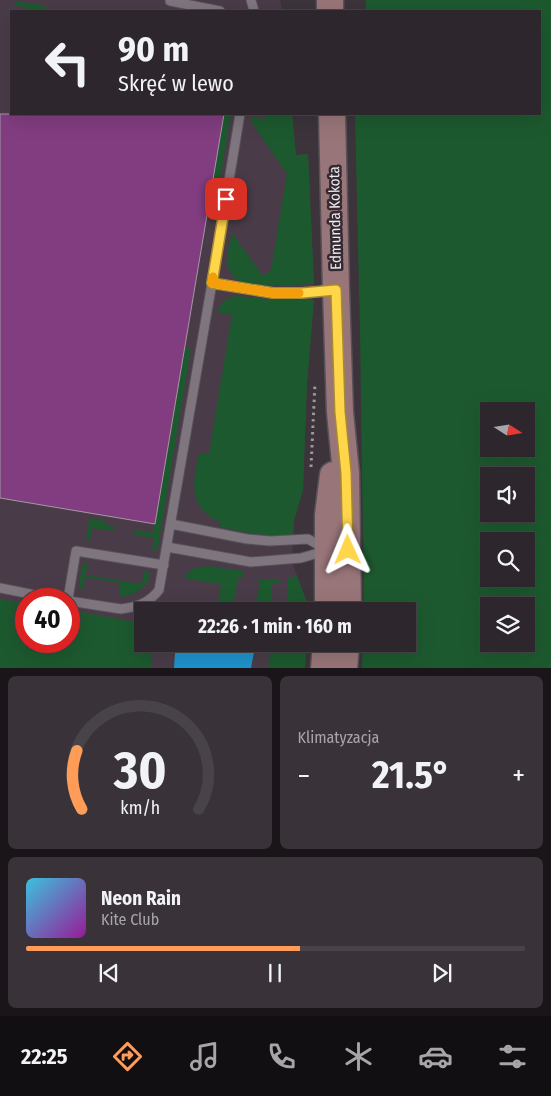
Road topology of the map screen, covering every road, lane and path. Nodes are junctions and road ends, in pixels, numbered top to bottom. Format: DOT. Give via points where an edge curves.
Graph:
graph roads {
  1 [pos="170,0"];
  2 [pos="215,10"];
  3 [pos="240,115"];
  4 [pos="332,115"];
  5 [pos="212,283"];
  6 [pos="336,290"];
  7 [pos="340,412"];
  8 [pos="171,524"];
  9 [pos="324,536"];
  10 [pos="167,547"];
  11 [pos="164,565"];
  12 [pos="0,588"];
  13 [pos="70,588"];
  14 [pos="15,591"];
  15 [pos="80,602"];
  16 [pos="328,602"];
  17 [pos="345,602"];
  18 [pos="325,652"];
  19 [pos="345,652"];
  20 [pos="324,668"];
  21 [pos="344,668"];
  1 -- 2 [label="lane"];
  3 -- 5 [label="lane"];
  4 -- 6 [label="street, Edmunda Kokota"];
  5 -- 6 [label="lane" via="273,293"];
  5 -- 8 [label="lane"];
  6 -- 7 [label="street, Edmunda Kokota"];
  7 -- 9 [label="street, Edmunda Kokota"];
  7 -- 9 [label="street, Edmunda Kokota" via="346,473"];
  8 -- 9 [label="lane" via="270,541"];
  8 -- 10 [label="lane"];
  9 -- 10 [label="lane" via="301,558 251,562"];
  9 -- 16 [label="street, Edmunda Kokota"];
  9 -- 17 [label="street, Edmunda Kokota"];
  10 -- 11 [label="lane"];
  11 -- 13 [label="lane" via="76,551"];
  11 -- 15 [label="lane" via="159,590 144,604 121,609"];
  12 -- 14 [label="lane"];
  18 -- 20 [label="street"];
  19 -- 21 [label="street"];
}
